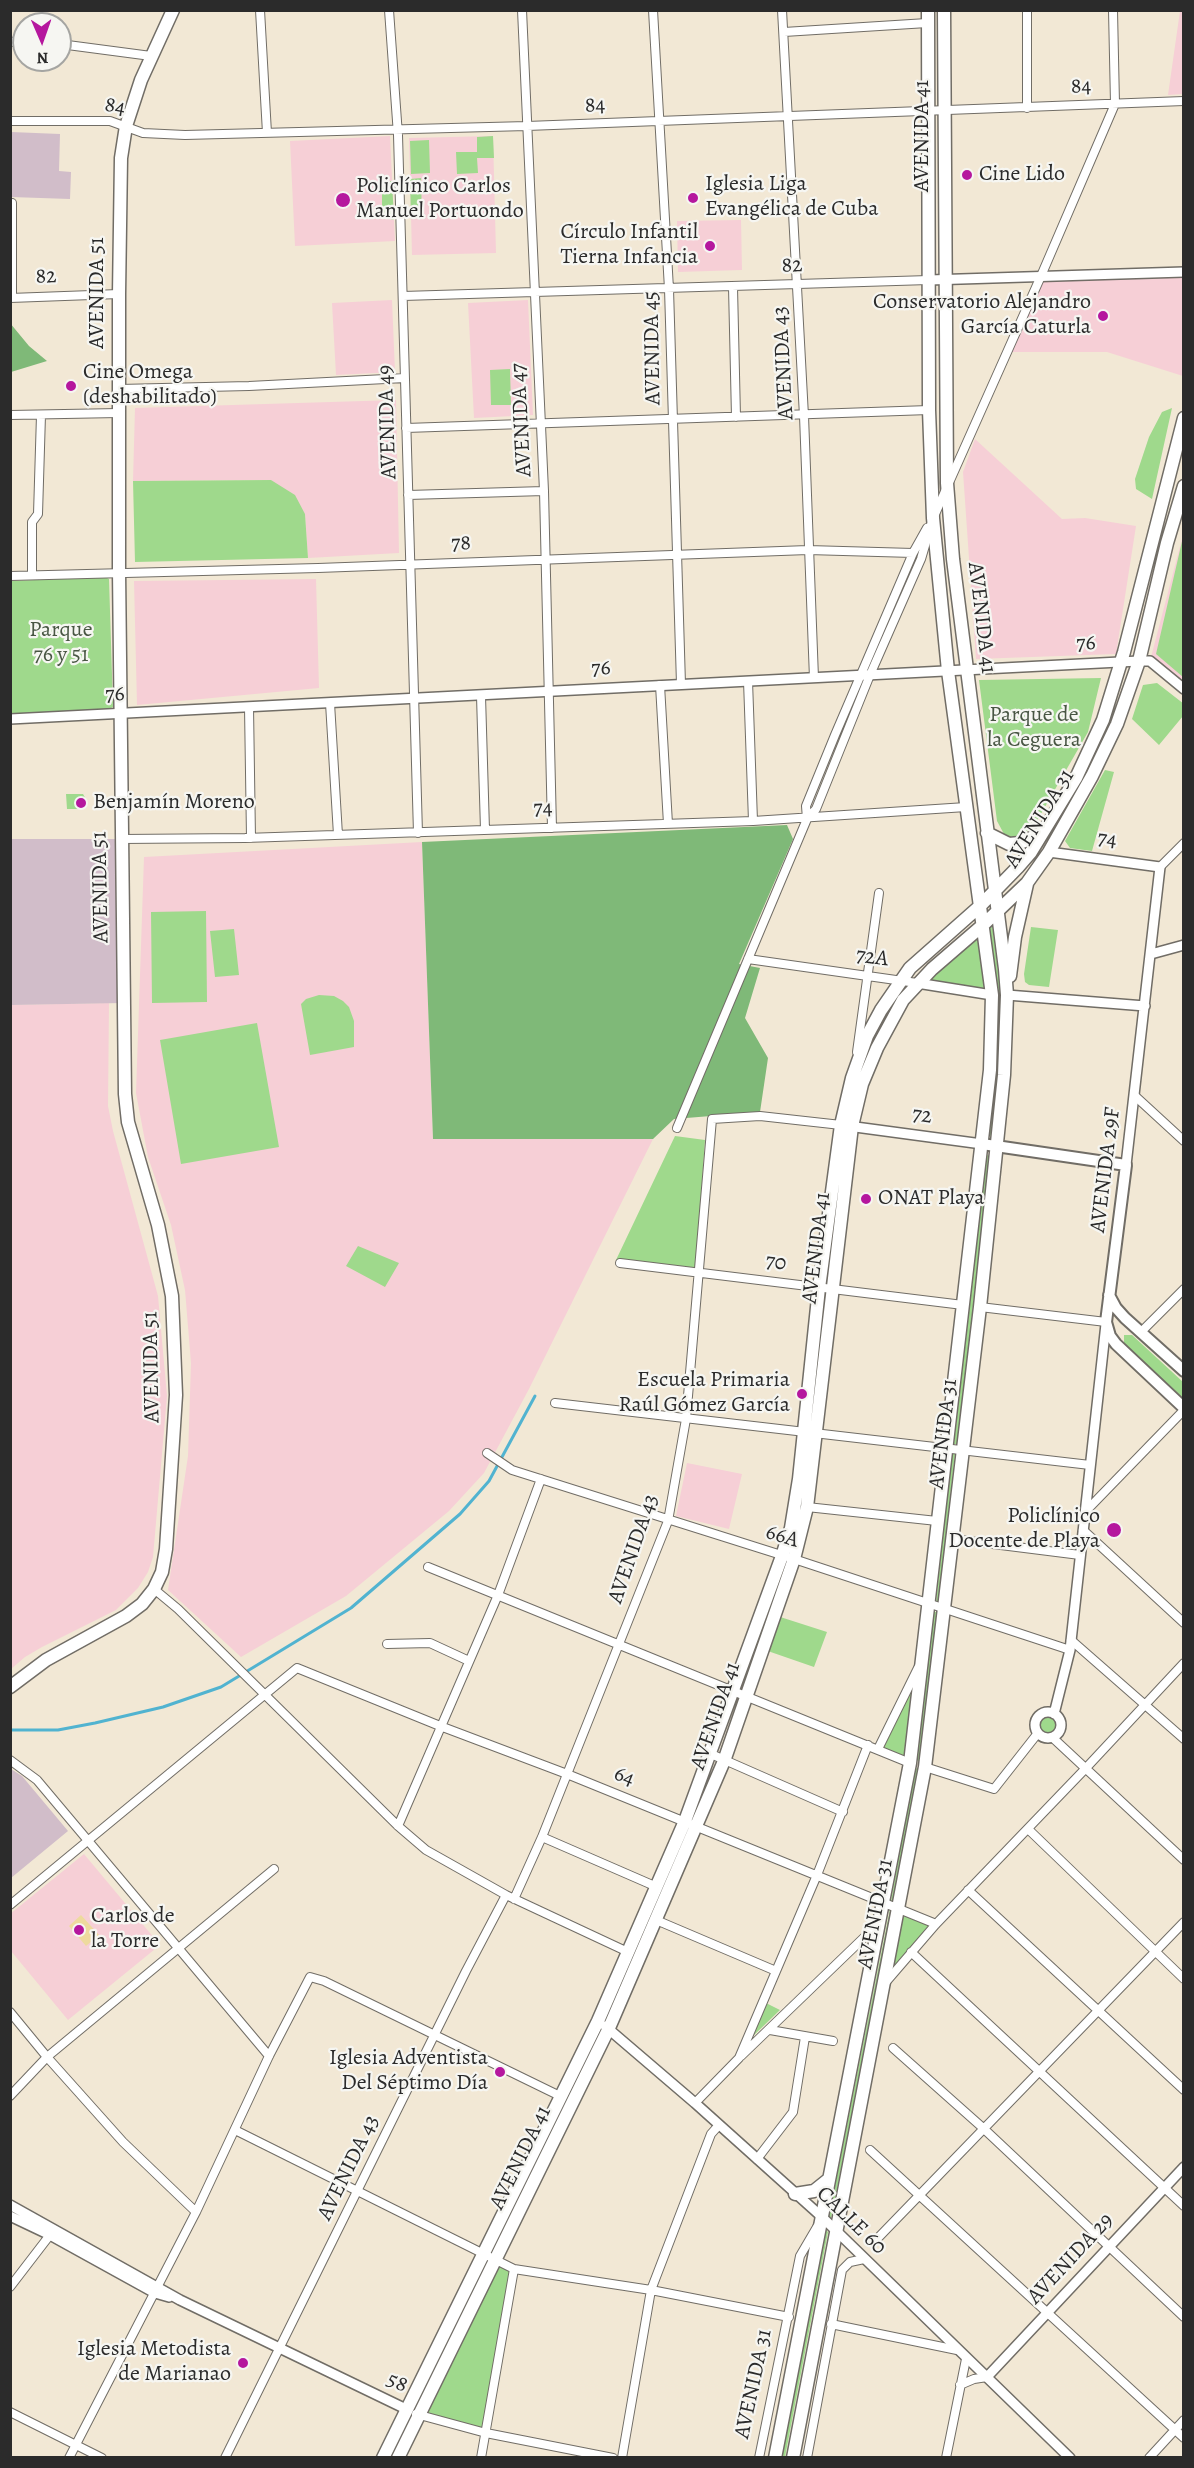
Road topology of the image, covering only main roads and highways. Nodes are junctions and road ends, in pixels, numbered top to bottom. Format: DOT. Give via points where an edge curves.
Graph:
graph roads {
  1 [pos="173,10"];
  2 [pos="944,10"];
  3 [pos="928,17"];
  4 [pos="1184,418"];
  5 [pos="1184,486"];
  6 [pos="987,833"];
  7 [pos="1042,834"];
  8 [pos="1027,882"];
  9 [pos="995,892"];
  10 [pos="981,906"];
  11 [pos="997,912"];
  12 [pos="983,925"];
  13 [pos="1007,995"];
  14 [pos="846,1125"];
  15 [pos="982,1144"];
  16 [pos="997,1146"];
  17 [pos="1126,1165"];
  18 [pos="1109,1295"];
  19 [pos="1125,1318"];
  20 [pos="1106,1322"];
  21 [pos="1184,1371"];
  22 [pos="1184,1409"];
  23 [pos="811,1432"];
  24 [pos="788,1558"];
  25 [pos="10,1687"];
  26 [pos="603,2025"];
  27 [pos="829,2180"];
  28 [pos="795,2194"];
  29 [pos="490,2256"];
  30 [pos="383,2457"];
  31 [pos="398,2457"];
  32 [pos="775,2457"];
  33 [pos="793,2457"];
  1 -- 25 [label="main road, AVENIDA 51" via="126,126 121,168 119,294 125,1094 128,1122 168,1269 176,1352 166,1549 162,1572 142,1604 46,1660"];
  2 -- 6 [label="main road, AVENIDA 41" via="947,483"];
  3 -- 10 [label="main road, AVENIDA 41" via="933,519 948,671"];
  4 -- 7 [label="main road, AVENIDA 31" via="1103,720 1076,778"];
  5 -- 8 [label="main road, AVENIDA 31" via="1139,661 1109,743 1049,852"];
  6 -- 7 [label="main road" via="1009,844"];
  6 -- 9 [label="main road, AVENIDA 41"];
  7 -- 9 [label="main road, AVENIDA 31"];
  8 -- 11 [label="main road, AVENIDA 31"];
  8 -- 13 [label="main road"];
  9 -- 10 [label="main road, AVENIDA 31"];
  9 -- 11 [label="main road, AVENIDA 41"];
  10 -- 12 [label="main road, AVENIDA 31"];
  10 -- 14 [label="main road, AVENIDA 41" via="900,981 867,1036 856,1066"];
  11 -- 12 [label="main road, AVENIDA 41"];
  11 -- 13 [label="main road, AVENIDA 31"];
  12 -- 14 [label="main road, AVENIDA 41" via="903,1000 877,1048"];
  12 -- 15 [label="main road, AVENIDA 31" via="992,995 990,1070"];
  13 -- 16 [label="main road, AVENIDA 31"];
  14 -- 23 [label="main road, AVENIDA 41" via="833,1289"];
  14 -- 23 [label="main road, AVENIDA 41" via="819,1288"];
  15 -- 16 [label="main road, 72"];
  15 -- 27 [label="main road, AVENIDA 31" via="910,1762"];
  16 -- 17 [label="main road, 72"];
  16 -- 33 [label="main road, AVENIDA 31" via="925,1767"];
  17 -- 18 [label="main road, AVENIDA 29F"];
  18 -- 19 [label="main road"];
  18 -- 20 [label="main road, AVENIDA 29F"];
  19 -- 20 [label="main road" via="1114,1317"];
  19 -- 21 [label="main road"];
  20 -- 22 [label="main road" via="1116,1344"];
  23 -- 24 [label="main road, AVENIDA 41"];
  23 -- 24 [label="main road, AVENIDA 41" via="807,1507"];
  24 -- 26 [label="main road, AVENIDA 41" via="733,1690 685,1821 628,1952"];
  24 -- 26 [label="main road, AVENIDA 41" via="724,1761 656,1920"];
  26 -- 29 [label="main road, AVENIDA 41"];
  26 -- 29 [label="main road, AVENIDA 41" via="560,2096"];
  27 -- 28 [label="main road" via="814,2191"];
  27 -- 32 [label="main road, AVENIDA 31"];
  29 -- 30 [label="main road, AVENIDA 41"];
  29 -- 31 [label="main road, AVENIDA 41"];
}
